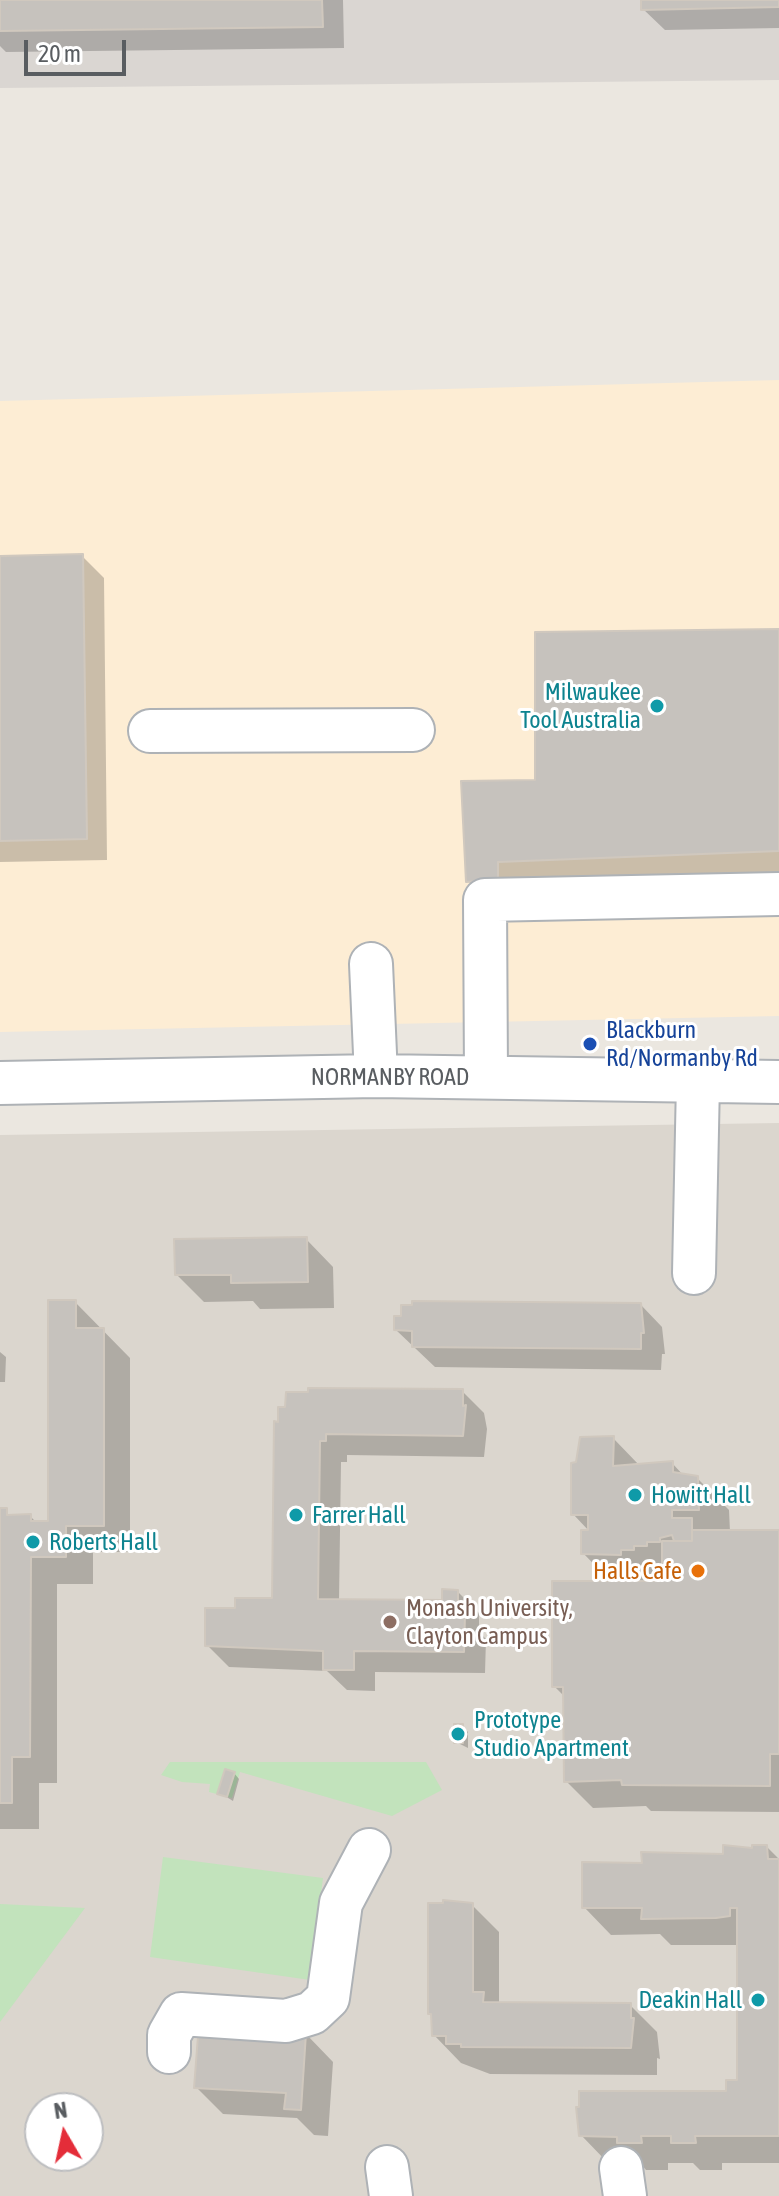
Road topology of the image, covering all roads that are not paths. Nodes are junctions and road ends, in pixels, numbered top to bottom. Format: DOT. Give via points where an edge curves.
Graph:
graph roads {
  1 [pos="413,730"];
  2 [pos="150,731"];
  3 [pos="779,894"];
  4 [pos="779,910"];
  5 [pos="485,929"];
  6 [pos="371,964"];
  7 [pos="376,1076"];
  8 [pos="486,1076"];
  9 [pos="698,1082"];
  10 [pos="779,1082"];
  11 [pos="0,1083"];
  12 [pos="694,1273"];
  13 [pos="369,1850"];
  14 [pos="169,2052"];
  1 -- 2 [label="street"];
  3 -- 5 [label="street" via="485,900"];
  4 -- 5 [label="street" via="770,920"];
  5 -- 8 [label="street"];
  6 -- 7 [label="street"];
  7 -- 8 [label="street, NORMANBY ROAD"];
  7 -- 11 [label="street, NORMANBY ROAD"];
  8 -- 9 [label="street, NORMANBY ROAD"];
  9 -- 10 [label="street, NORMANBY ROAD"];
  9 -- 12 [label="street"];
  13 -- 14 [label="street" via="341,1903 328,1998 312,2013 286,2021 181,2014 169,2035"];
}
